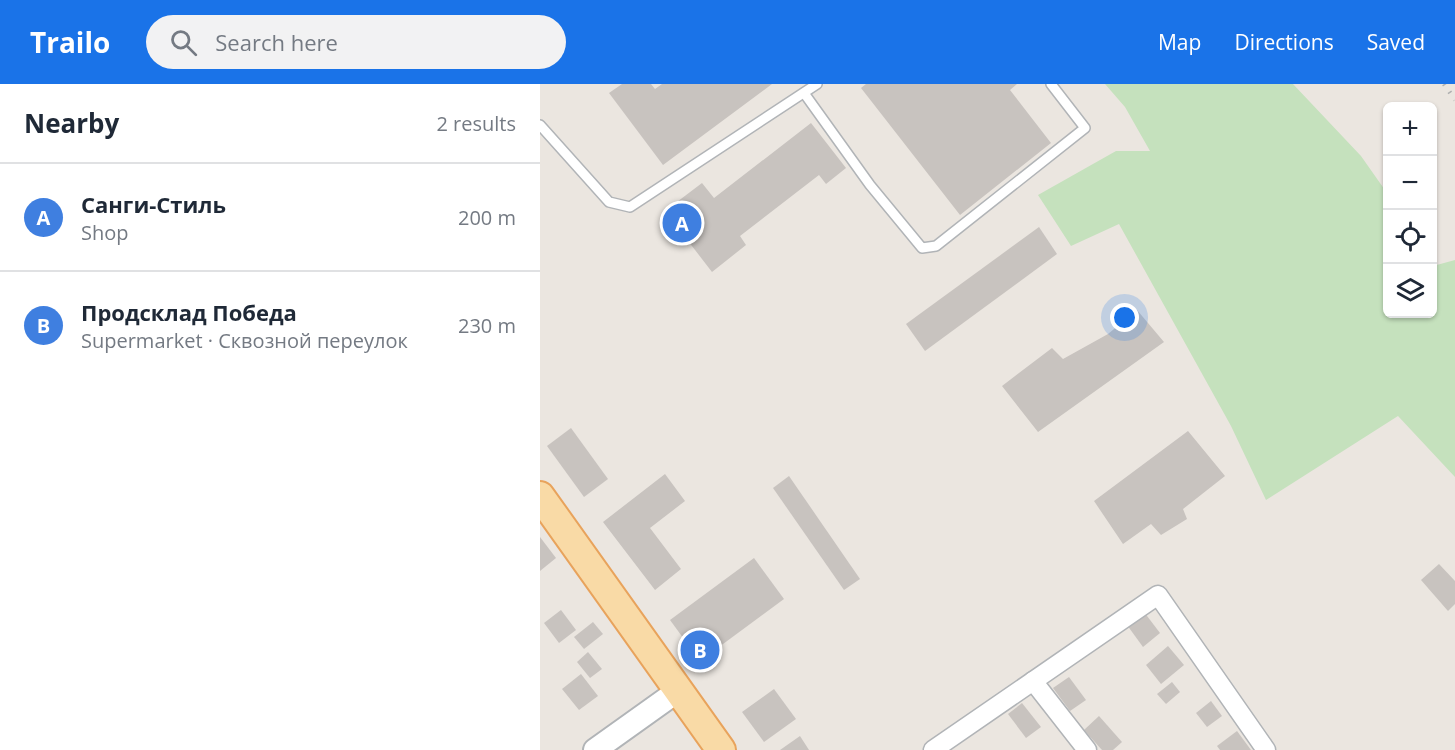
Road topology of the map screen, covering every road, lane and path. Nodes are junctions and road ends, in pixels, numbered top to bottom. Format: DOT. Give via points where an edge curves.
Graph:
graph roads {
  1 [pos="817,84"];
  2 [pos="1051,84"];
  3 [pos="804,93"];
  4 [pos="540,125"];
  5 [pos="540,496"];
  6 [pos="1033,681"];
  7 [pos="679,690"];
  8 [pos="595,750"];
  9 [pos="721,750"];
  10 [pos="933,750"];
  11 [pos="1087,750"];
  12 [pos="1266,750"];
  1 -- 3 [label="lane"];
  2 -- 3 [label="lane" via="1085,128 936,246 922,248 870,185"];
  3 -- 4 [label="lane" via="630,207 609,202"];
  5 -- 7 [label="main road"];
  6 -- 10 [label="street"];
  6 -- 11 [label="street"];
  6 -- 12 [label="street" via="1158,595"];
  7 -- 8 [label="street"];
  7 -- 9 [label="main road"];
}
